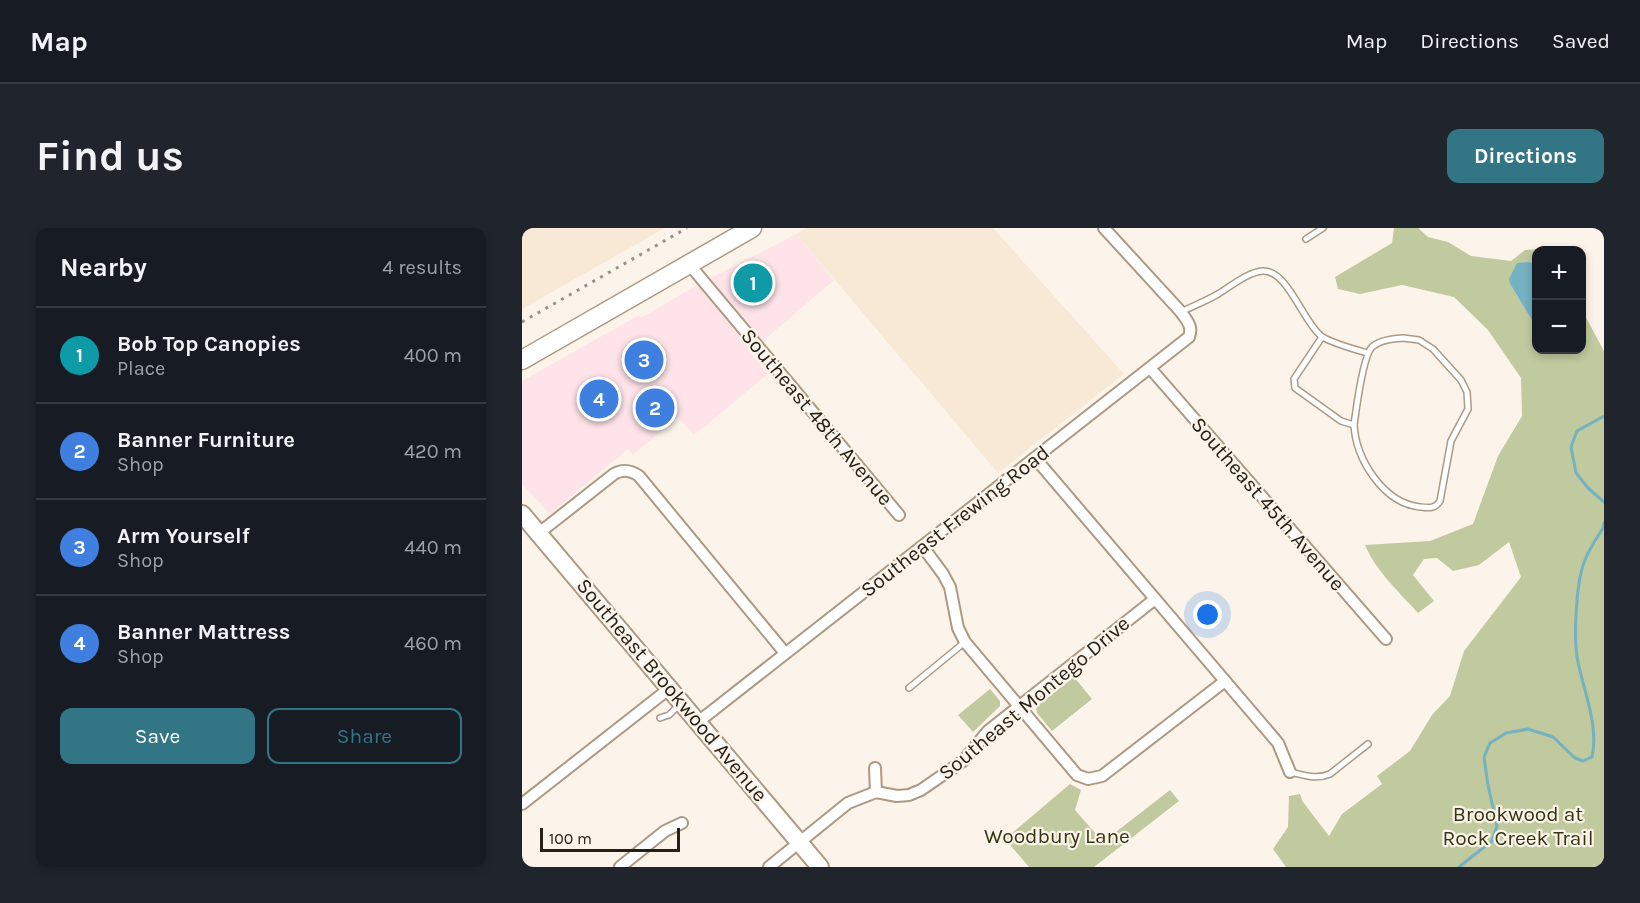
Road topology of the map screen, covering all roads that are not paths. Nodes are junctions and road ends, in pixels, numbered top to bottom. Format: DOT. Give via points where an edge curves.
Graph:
graph roads {
  1 [pos="752,228"];
  2 [pos="1104,228"];
  3 [pos="1323,228"];
  4 [pos="1306,238"];
  5 [pos="689,264"];
  6 [pos="1181,312"];
  7 [pos="1322,337"];
  8 [pos="1367,353"];
  9 [pos="522,360"];
  10 [pos="1150,368"];
  11 [pos="1354,425"];
  12 [pos="1035,458"];
  13 [pos="522,514"];
  14 [pos="899,515"];
  15 [pos="539,533"];
  16 [pos="923,547"];
  17 [pos="1155,599"];
  18 [pos="1386,639"];
  19 [pos="965,642"];
  20 [pos="785,653"];
  21 [pos="1225,681"];
  22 [pos="670,688"];
  23 [pos="909,688"];
  24 [pos="682,702"];
  25 [pos="1018,707"];
  26 [pos="660,718"];
  27 [pos="698,722"];
  28 [pos="1368,744"];
  29 [pos="875,768"];
  30 [pos="1290,772"];
  31 [pos="876,792"];
  32 [pos="522,804"];
  33 [pos="682,823"];
  34 [pos="800,843"];
  35 [pos="620,867"];
  36 [pos="769,867"];
  37 [pos="820,867"];
  1 -- 5 [label="main road"];
  2 -- 6 [label="street"];
  3 -- 4 [label="lane"];
  5 -- 9 [label="main road"];
  5 -- 14 [label="street, Southeast 48th Avenue"];
  6 -- 7 [label="lane" via="1252,274 1272,272 1285,283 1299,309"];
  6 -- 10 [label="street, Southeast Frewing Road" via="1190,324 1190,337"];
  7 -- 8 [label="lane"];
  7 -- 11 [label="lane" via="1294,379 1295,388 1341,421"];
  8 -- 11 [label="lane"];
  8 -- 11 [label="lane" via="1384,340 1419,340 1439,354 1467,392 1468,409 1451,441 1438,505 1429,508 1404,504 1384,489 1357,443"];
  10 -- 12 [label="street, Southeast Frewing Road"];
  10 -- 18 [label="street, Southeast 45th Avenue"];
  12 -- 16 [label="street, Southeast Frewing Road"];
  12 -- 17 [label="street"];
  13 -- 15 [label="main road, Southeast Brookwood Avenue"];
  15 -- 20 [label="street" via="614,474 634,472"];
  15 -- 22 [label="main road, Southeast Brookwood Avenue"];
  16 -- 19 [label="street" via="950,587 958,628"];
  16 -- 20 [label="street, Southeast Frewing Road"];
  17 -- 21 [label="street"];
  17 -- 25 [label="street, Southeast Montego Drive"];
  19 -- 23 [label="lane"];
  19 -- 25 [label="street"];
  20 -- 27 [label="street, Southeast Frewing Road"];
  21 -- 25 [label="street" via="1102,776 1088,779 1077,775"];
  21 -- 30 [label="street" via="1278,743"];
  22 -- 24 [label="main road, Southeast Brookwood Avenue"];
  22 -- 32 [label="street"];
  24 -- 26 [label="lane"];
  24 -- 27 [label="main road, Southeast Brookwood Avenue"];
  25 -- 31 [label="street, Southeast Montego Drive" via="988,731 963,761 921,790 897,796"];
  27 -- 34 [label="main road, Southeast Brookwood Avenue"];
  28 -- 30 [label="lane" via="1323,777"];
  29 -- 31 [label="street"];
  31 -- 34 [label="street, Southeast Montego Drive" via="848,803"];
  33 -- 35 [label="street" via="665,831"];
  34 -- 36 [label="street, Southeast Montego Drive"];
  34 -- 37 [label="main road, Southeast Brookwood Avenue"];
}
